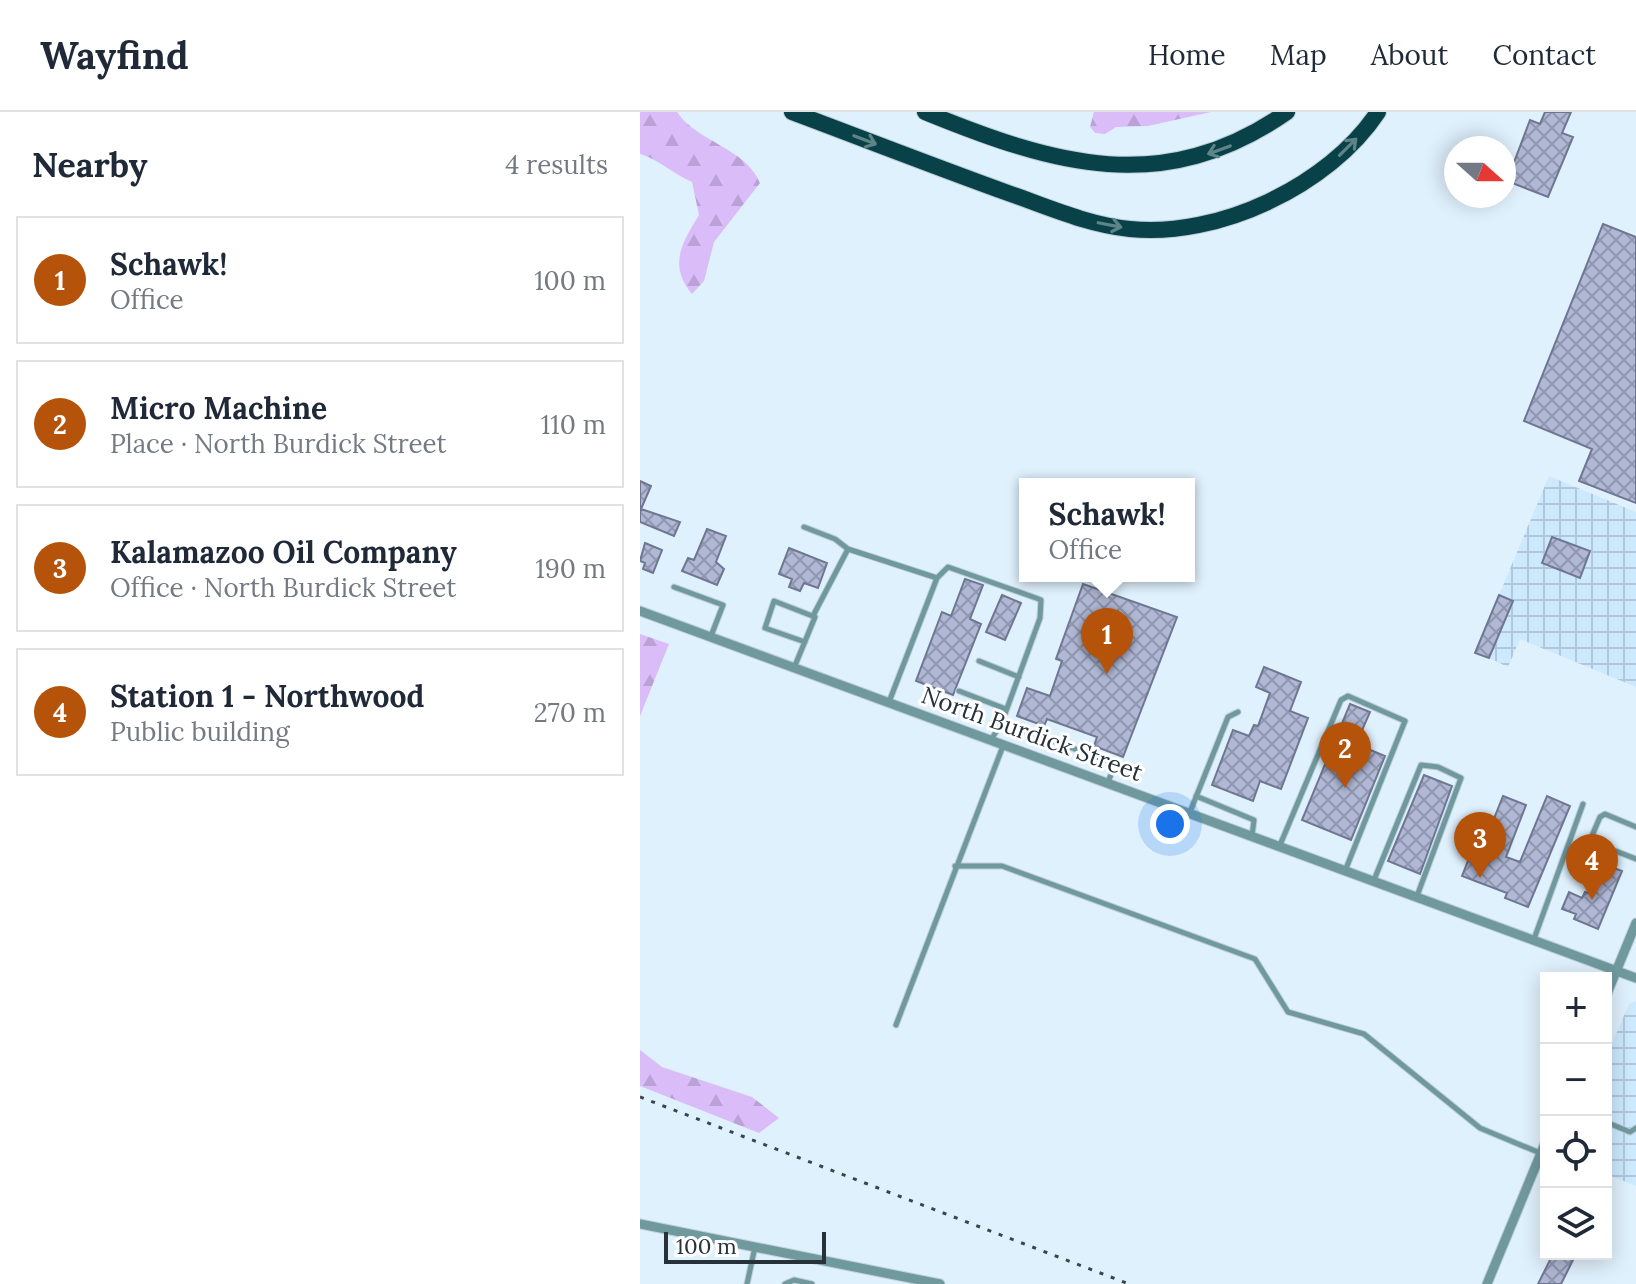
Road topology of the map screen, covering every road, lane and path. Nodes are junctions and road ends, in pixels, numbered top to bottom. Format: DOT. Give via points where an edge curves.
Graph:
graph roads {
  1 [pos="792,112"];
  2 [pos="925,112"];
  3 [pos="1287,112"];
  4 [pos="1378,112"];
  5 [pos="804,527"];
  6 [pos="848,549"];
  7 [pos="937,578"];
  8 [pos="674,587"];
  9 [pos="640,611"];
  10 [pos="814,614"];
  11 [pos="711,637"];
  12 [pos="805,642"];
  13 [pos="979,661"];
  14 [pos="793,669"];
  15 [pos="1019,677"];
  16 [pos="959,691"];
  17 [pos="888,703"];
  18 [pos="1006,709"];
  19 [pos="1238,712"];
  20 [pos="1002,722"];
  21 [pos="991,740"];
  22 [pos="1003,745"];
  23 [pos="1108,783"];
  24 [pos="1196,796"];
  25 [pos="1583,804"];
  26 [pos="1228,808"];
  27 [pos="1189,813"];
  28 [pos="1221,825"];
  29 [pos="1636,827"];
  30 [pos="1252,836"];
  31 [pos="1279,846"];
  32 [pos="1636,859"];
  33 [pos="955,866"];
  34 [pos="1345,871"];
  35 [pos="1374,881"];
  36 [pos="1417,897"];
  37 [pos="1636,923"];
  38 [pos="1533,940"];
  39 [pos="1617,971"];
  40 [pos="1636,978"];
  41 [pos="1612,982"];
  42 [pos="896,1025"];
  43 [pos="1612,1124"];
  44 [pos="1636,1128"];
  45 [pos="1540,1154"];
  46 [pos="1540,1156"];
  47 [pos="640,1224"];
  48 [pos="756,1246"];
  49 [pos="747,1284"];
  50 [pos="785,1284"];
  51 [pos="812,1284"];
  52 [pos="940,1284"];
  53 [pos="1487,1284"];
  1 -- 4 [label="highway, one-way" via="1084,220 1142,230 1185,226 1257,208 1343,153"];
  3 -- 2 [label="highway, one-way" via="1221,151 1170,163 1111,165 1052,156"];
  5 -- 6 [label="lane"];
  6 -- 7 [label="lane"];
  6 -- 10 [label="lane"];
  7 -- 15 [label="lane" via="948,567 957,568 1041,600"];
  7 -- 17 [label="lane"];
  8 -- 11 [label="lane" via="723,605"];
  9 -- 11 [label="street, North Burdick Street"];
  10 -- 12 [label="lane"];
  10 -- 12 [label="lane" via="774,601 765,624 770,631"];
  11 -- 14 [label="street, North Burdick Street"];
  12 -- 14 [label="lane"];
  13 -- 15 [label="lane"];
  14 -- 17 [label="street, North Burdick Street"];
  15 -- 18 [label="lane"];
  16 -- 18 [label="lane"];
  17 -- 21 [label="street, North Burdick Street"];
  18 -- 20 [label="lane"];
  19 -- 24 [label="lane" via="1228,717"];
  20 -- 21 [label="lane"];
  20 -- 23 [label="lane" via="1110,762"];
  21 -- 22 [label="street, North Burdick Street"];
  22 -- 23 [label="street, North Burdick Street"];
  22 -- 33 [label="lane"];
  23 -- 27 [label="street, North Burdick Street"];
  24 -- 26 [label="lane"];
  24 -- 27 [label="lane"];
  25 -- 38 [label="lane"];
  26 -- 28 [label="lane"];
  26 -- 30 [label="lane" via="1254,820"];
  27 -- 28 [label="street, North Burdick Street"];
  28 -- 30 [label="street, North Burdick Street"];
  29 -- 32 [label="lane" via="1605,814 1591,838"];
  30 -- 31 [label="street, North Burdick Street"];
  31 -- 34 [label="street, North Burdick Street"];
  31 -- 34 [label="lane" via="1341,700 1348,696 1405,721"];
  33 -- 42 [label="lane"];
  33 -- 45 [label="lane" via="1002,866 1255,959 1288,1012 1364,1034 1480,1128"];
  34 -- 35 [label="street, North Burdick Street"];
  35 -- 36 [label="street, North Burdick Street"];
  35 -- 36 [label="lane" via="1421,765 1457,773 1461,778"];
  36 -- 38 [label="street, North Burdick Street"];
  37 -- 39 [label="street"];
  38 -- 39 [label="street, North Burdick Street"];
  39 -- 40 [label="street, North Burdick Street"];
  39 -- 41 [label="street"];
  43 -- 44 [label="lane" via="1630,1132"];
  46 -- 53 [label="street"];
  47 -- 48 [label="street"];
  48 -- 49 [label="lane"];
  48 -- 52 [label="street"];
  50 -- 51 [label="lane"];
}
